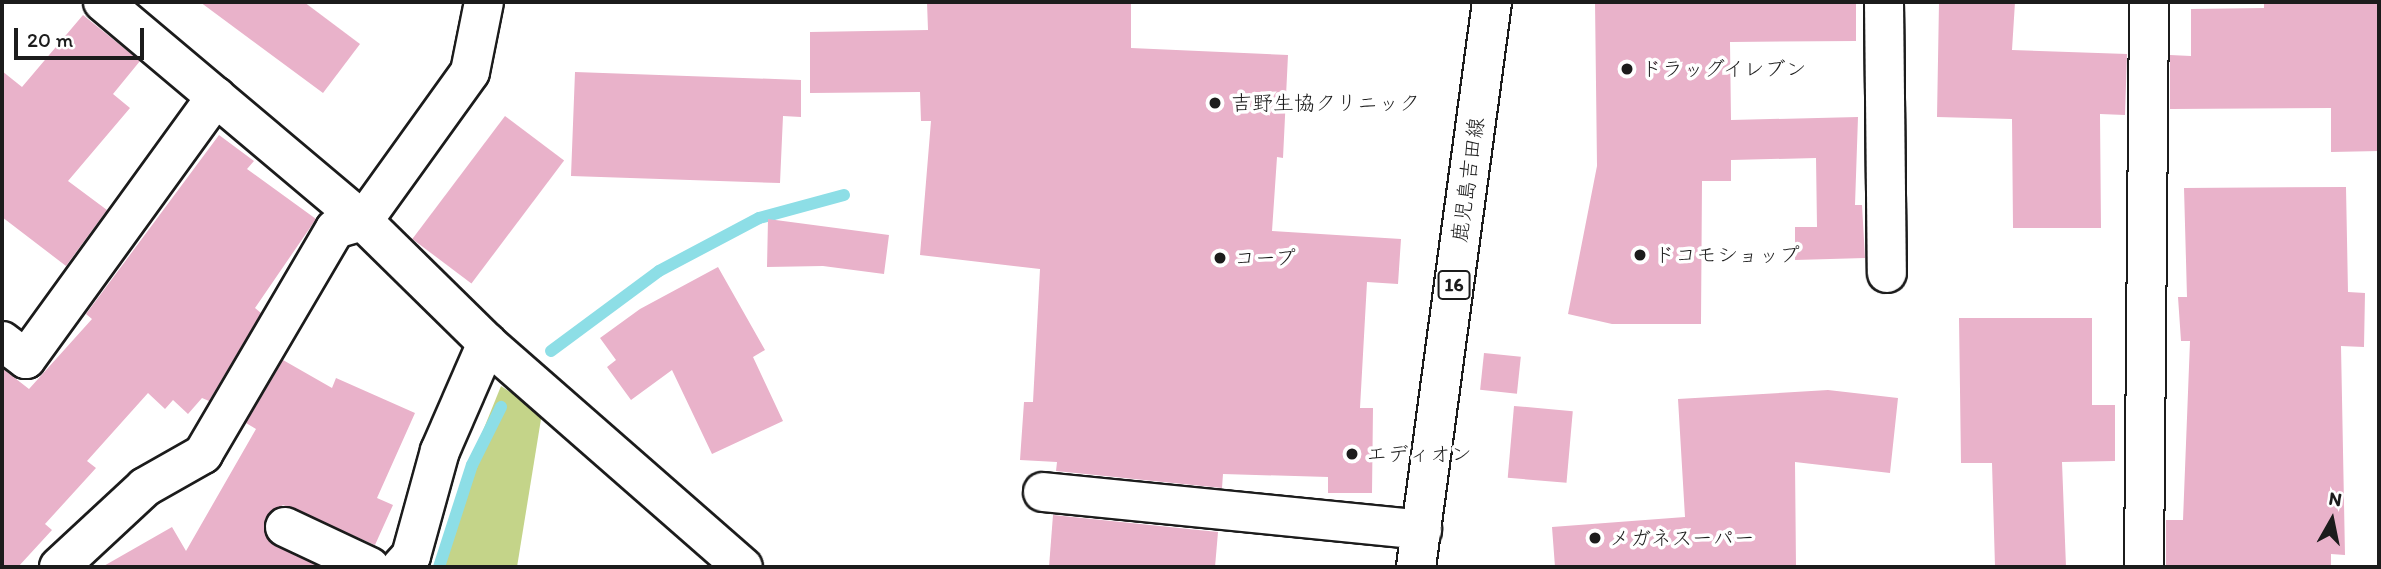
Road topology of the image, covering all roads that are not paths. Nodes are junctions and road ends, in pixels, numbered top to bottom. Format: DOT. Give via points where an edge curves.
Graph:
graph roads {
  1 [pos="103,2"];
  2 [pos="484,2"];
  3 [pos="1492,2"];
  4 [pos="1884,2"];
  5 [pos="2149,2"];
  6 [pos="216,97"];
  7 [pos="363,221"];
  8 [pos="1887,273"];
  9 [pos="2,341"];
  10 [pos="487,343"];
  11 [pos="1043,492"];
  12 [pos="285,527"];
  13 [pos="1422,530"];
  14 [pos="59,567"];
  15 [pos="370,567"];
  16 [pos="401,567"];
  17 [pos="743,567"];
  18 [pos="1416,567"];
  19 [pos="2144,567"];
  1 -- 6 [label="street"];
  2 -- 7 [label="street" via="470,72"];
  3 -- 13 [label="street, 鹿児島吉田線 / 16"];
  4 -- 8 [label="street"];
  5 -- 19 [label="street"];
  6 -- 7 [label="street"];
  6 -- 9 [label="street" via="26,359"];
  7 -- 10 [label="street"];
  7 -- 14 [label="street" via="335,229 203,454 145,487"];
  10 -- 16 [label="street" via="440,451 411,556"];
  10 -- 17 [label="street"];
  11 -- 13 [label="street"];
  12 -- 15 [label="street"];
  13 -- 18 [label="street, 鹿児島吉田線 / 16"];
}
